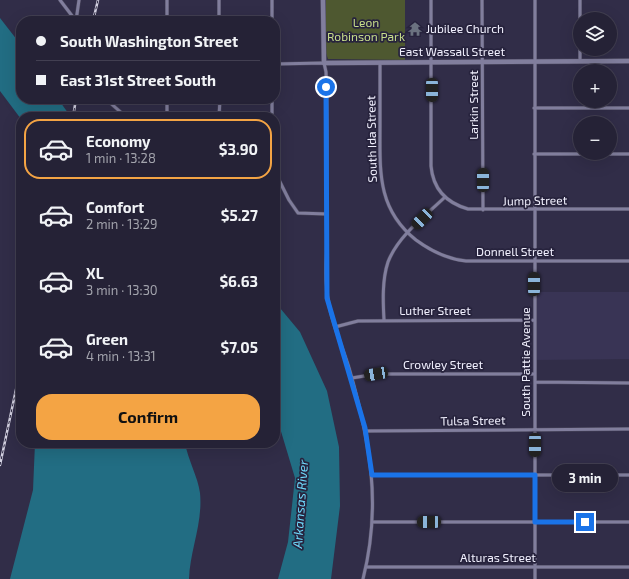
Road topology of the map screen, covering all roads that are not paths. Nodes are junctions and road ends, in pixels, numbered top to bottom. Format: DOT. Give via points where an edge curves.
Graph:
graph roads {
  1 [pos="60,0"];
  2 [pos="80,0"];
  3 [pos="167,0"];
  4 [pos="219,0"];
  5 [pos="272,0"];
  6 [pos="323,0"];
  7 [pos="431,0"];
  8 [pos="482,0"];
  9 [pos="534,0"];
  10 [pos="580,0"];
  11 [pos="72,16"];
  12 [pos="77,16"];
  13 [pos="167,16"];
  14 [pos="219,16"];
  15 [pos="272,16"];
  16 [pos="580,61"];
  17 [pos="629,61"];
  18 [pos="432,62"];
  19 [pos="483,62"];
  20 [pos="534,62"];
  21 [pos="324,63"];
  22 [pos="380,63"];
  23 [pos="280,64"];
  24 [pos="112,104"];
  25 [pos="534,108"];
  26 [pos="629,108"];
  27 [pos="120,112"];
  28 [pos="534,154"];
  29 [pos="629,154"];
  30 [pos="280,182"];
  31 [pos="444,198"];
  32 [pos="629,209"];
  33 [pos="483,210"];
  34 [pos="534,210"];
  35 [pos="327,214"];
  36 [pos="408,233"];
  37 [pos="534,261"];
  38 [pos="629,261"];
  39 [pos="384,320"];
  40 [pos="535,320"];
  41 [pos="335,327"];
  42 [pos="535,374"];
  43 [pos="352,378"];
  44 [pos="535,382"];
  45 [pos="629,383"];
  46 [pos="535,429"];
  47 [pos="629,429"];
  48 [pos="366,431"];
  49 [pos="372,475"];
  50 [pos="535,475"];
  51 [pos="629,475"];
  52 [pos="372,522"];
  53 [pos="535,522"];
  54 [pos="629,522"];
  55 [pos="366,567"];
  56 [pos="535,567"];
  57 [pos="629,567"];
  58 [pos="363,579"];
  59 [pos="535,579"];
  1 -- 11 [label="street"];
  2 -- 12 [label="street"];
  3 -- 13 [label="street"];
  4 -- 14 [label="street"];
  5 -- 15 [label="street"];
  6 -- 21 [label="street"];
  7 -- 18 [label="street"];
  8 -- 19 [label="street, Larkin Street"];
  9 -- 20 [label="street, South Pattie Avenue"];
  10 -- 16 [label="street"];
  16 -- 17 [label="street, East Wassall Street"];
  16 -- 20 [label="street, East Wassall Street"];
  18 -- 19 [label="street, East Wassall Street"];
  18 -- 22 [label="street, East Wassall Street"];
  18 -- 31 [label="street" via="431,166 434,180"];
  19 -- 20 [label="street, East Wassall Street"];
  19 -- 33 [label="street, Larkin Street"];
  20 -- 25 [label="street, South Pattie Avenue"];
  21 -- 22 [label="street, East Wassall Street"];
  21 -- 23 [label="street, East Wassall Street"];
  21 -- 35 [label="street" via="328,130"];
  22 -- 36 [label="street, South Ida Street" via="380,176 391,212"];
  24 -- 27 [label="street"];
  25 -- 26 [label="street"];
  25 -- 28 [label="street, South Pattie Avenue"];
  28 -- 29 [label="street"];
  28 -- 34 [label="street, South Pattie Avenue"];
  30 -- 35 [label="street" via="298,213"];
  31 -- 33 [label="street, Jump Street" via="464,208"];
  31 -- 36 [label="street"];
  32 -- 34 [label="street, Jump Street"];
  33 -- 34 [label="street, Jump Street"];
  34 -- 37 [label="street, South Pattie Avenue"];
  35 -- 41 [label="street" via="327,298"];
  36 -- 37 [label="street, Donnell Street" via="424,246 453,259"];
  36 -- 39 [label="street" via="398,244 388,263 383,295"];
  37 -- 38 [label="street, Donnell Street"];
  37 -- 40 [label="street, South Pattie Avenue"];
  39 -- 40 [label="street, Luther Street"];
  39 -- 41 [label="street, Luther Street" via="358,321"];
  40 -- 42 [label="street, South Pattie Avenue"];
  41 -- 43 [label="street"];
  42 -- 43 [label="street, Crowley Street" via="376,374"];
  42 -- 44 [label="street, South Pattie Avenue"];
  43 -- 48 [label="street"];
  44 -- 45 [label="street"];
  44 -- 46 [label="street, South Pattie Avenue"];
  46 -- 47 [label="street, Tulsa Street"];
  46 -- 48 [label="street, Tulsa Street"];
  46 -- 50 [label="street, South Pattie Avenue"];
  48 -- 49 [label="street"];
  49 -- 50 [label="street"];
  49 -- 52 [label="street"];
  50 -- 51 [label="street"];
  50 -- 53 [label="street, South Pattie Avenue"];
  52 -- 53 [label="street"];
  52 -- 55 [label="street"];
  53 -- 54 [label="street"];
  53 -- 56 [label="street, South Pattie Avenue"];
  55 -- 56 [label="street, Alturas Street"];
  55 -- 58 [label="street"];
  56 -- 57 [label="street, Alturas Street"];
  56 -- 59 [label="street, South Pattie Avenue"];
}
